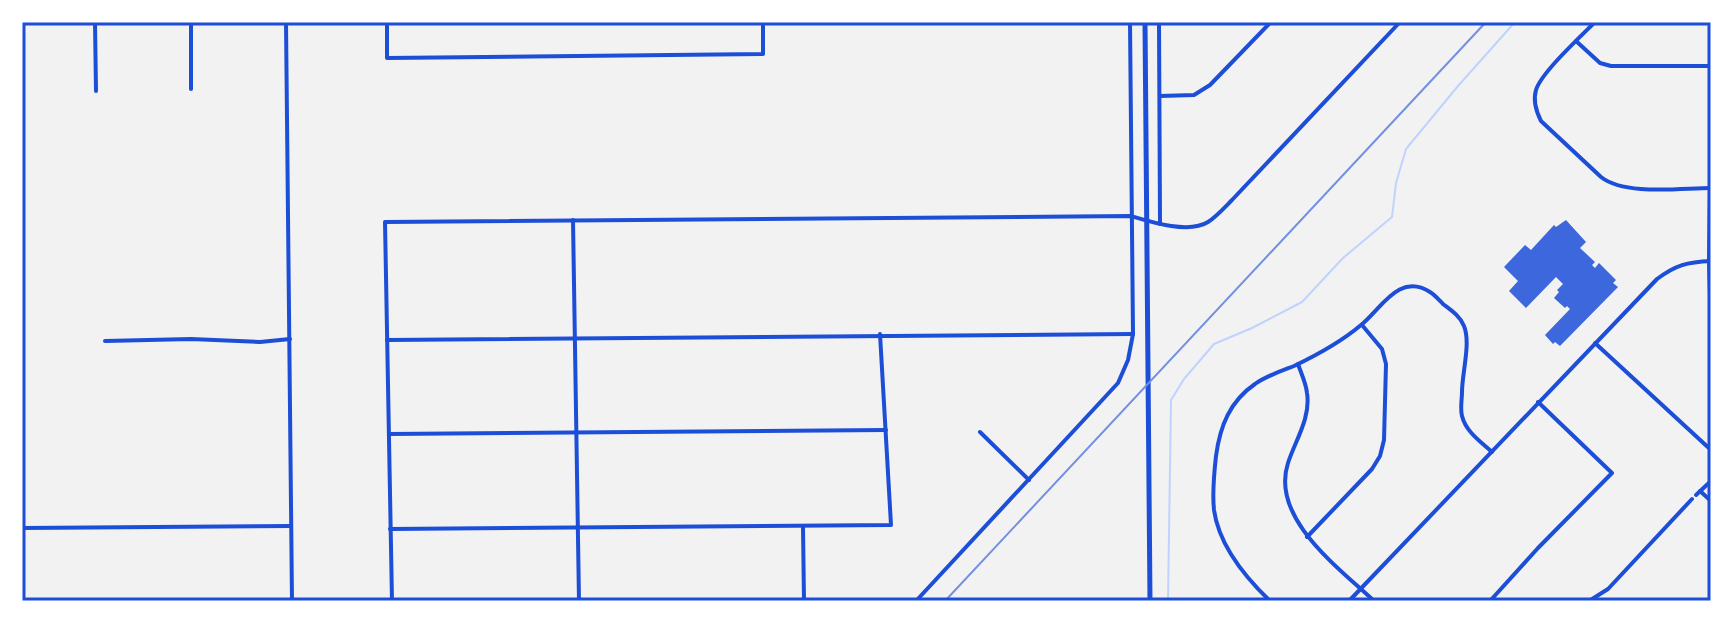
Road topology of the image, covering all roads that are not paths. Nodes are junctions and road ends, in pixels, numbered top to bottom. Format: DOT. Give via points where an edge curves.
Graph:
graph roads {
  1 [pos="95,22"];
  2 [pos="191,22"];
  3 [pos="286,22"];
  4 [pos="387,22"];
  5 [pos="763,22"];
  6 [pos="1130,22"];
  7 [pos="1145,22"];
  8 [pos="1159,22"];
  9 [pos="1271,22"];
  10 [pos="1400,22"];
  11 [pos="1595,22"];
  12 [pos="1576,41"];
  13 [pos="1711,66"];
  14 [pos="191,89"];
  15 [pos="96,91"];
  16 [pos="1160,96"];
  17 [pos="1710,188"];
  18 [pos="1131,216"];
  19 [pos="573,220"];
  20 [pos="1160,224"];
  21 [pos="1710,261"];
  22 [pos="1362,325"];
  23 [pos="1711,330"];
  24 [pos="880,334"];
  25 [pos="1133,334"];
  26 [pos="575,337"];
  27 [pos="290,339"];
  28 [pos="387,340"];
  29 [pos="105,341"];
  30 [pos="1594,343"];
  31 [pos="1298,364"];
  32 [pos="1538,402"];
  33 [pos="886,430"];
  34 [pos="980,432"];
  35 [pos="577,433"];
  36 [pos="389,434"];
  37 [pos="1711,450"];
  38 [pos="1492,452"];
  39 [pos="1029,480"];
  40 [pos="1711,481"];
  41 [pos="1696,495"];
  42 [pos="1711,501"];
  43 [pos="291,526"];
  44 [pos="803,526"];
  45 [pos="22,528"];
  46 [pos="390,529"];
  47 [pos="578,529"];
  48 [pos="1307,537"];
  49 [pos="1361,589"];
  50 [pos="292,601"];
  51 [pos="392,601"];
  52 [pos="579,601"];
  53 [pos="804,601"];
  54 [pos="916,601"];
  55 [pos="1150,601"];
  56 [pos="1270,601"];
  57 [pos="1349,601"];
  58 [pos="1374,601"];
  59 [pos="1490,601"];
  60 [pos="1589,601"];
  1 -- 15 [label="street"];
  2 -- 14 [label="street"];
  3 -- 27 [label="street"];
  4 -- 5 [label="street" via="387,58 763,54"];
  6 -- 18 [label="street"];
  7 -- 55 [label="main road"];
  8 -- 16 [label="street"];
  9 -- 16 [label="street" via="1201,92"];
  10 -- 20 [label="street" via="1206,224"];
  11 -- 12 [label="street"];
  12 -- 13 [label="street" via="1605,65"];
  12 -- 17 [label="street" via="1538,84 1536,107 1543,124 1612,185"];
  16 -- 20 [label="street"];
  17 -- 21 [label="street"];
  18 -- 19 [label="street"];
  18 -- 20 [label="street"];
  18 -- 25 [label="street"];
  19 -- 26 [label="street"];
  19 -- 28 [label="street" via="385,222"];
  21 -- 23 [label="street"];
  21 -- 30 [label="street" via="1688,262 1663,274"];
  22 -- 31 [label="street"];
  22 -- 38 [label="street" via="1391,294 1414,286 1429,291 1458,317 1467,339 1461,414 1468,429"];
  22 -- 48 [label="street" via="1382,349 1386,364 1380,456"];
  24 -- 25 [label="street"];
  24 -- 26 [label="street"];
  24 -- 33 [label="street"];
  25 -- 39 [label="street" via="1118,383"];
  26 -- 28 [label="street"];
  26 -- 35 [label="street"];
  27 -- 29 [label="street"];
  27 -- 43 [label="street"];
  28 -- 36 [label="street"];
  30 -- 32 [label="street"];
  30 -- 37 [label="street"];
  31 -- 48 [label="street" via="1307,406 1286,467 1285,488"];
  31 -- 56 [label="street" via="1257,382 1240,396 1218,438 1213,481 1220,531 1238,566"];
  32 -- 38 [label="street"];
  32 -- 59 [label="street" via="1612,473"];
  33 -- 35 [label="street"];
  33 -- 44 [label="street" via="891,525"];
  34 -- 39 [label="street"];
  35 -- 36 [label="street"];
  35 -- 47 [label="street"];
  36 -- 46 [label="street"];
  38 -- 49 [label="street"];
  39 -- 54 [label="street"];
  40 -- 41 [label="street"];
  41 -- 42 [label="street"];
  41 -- 60 [label="street" via="1608,589"];
  43 -- 45 [label="street"];
  43 -- 50 [label="street"];
  44 -- 47 [label="street"];
  44 -- 53 [label="street"];
  46 -- 47 [label="street"];
  46 -- 51 [label="street"];
  47 -- 52 [label="street"];
  48 -- 49 [label="street"];
  49 -- 57 [label="street"];
  49 -- 58 [label="street"];
}
